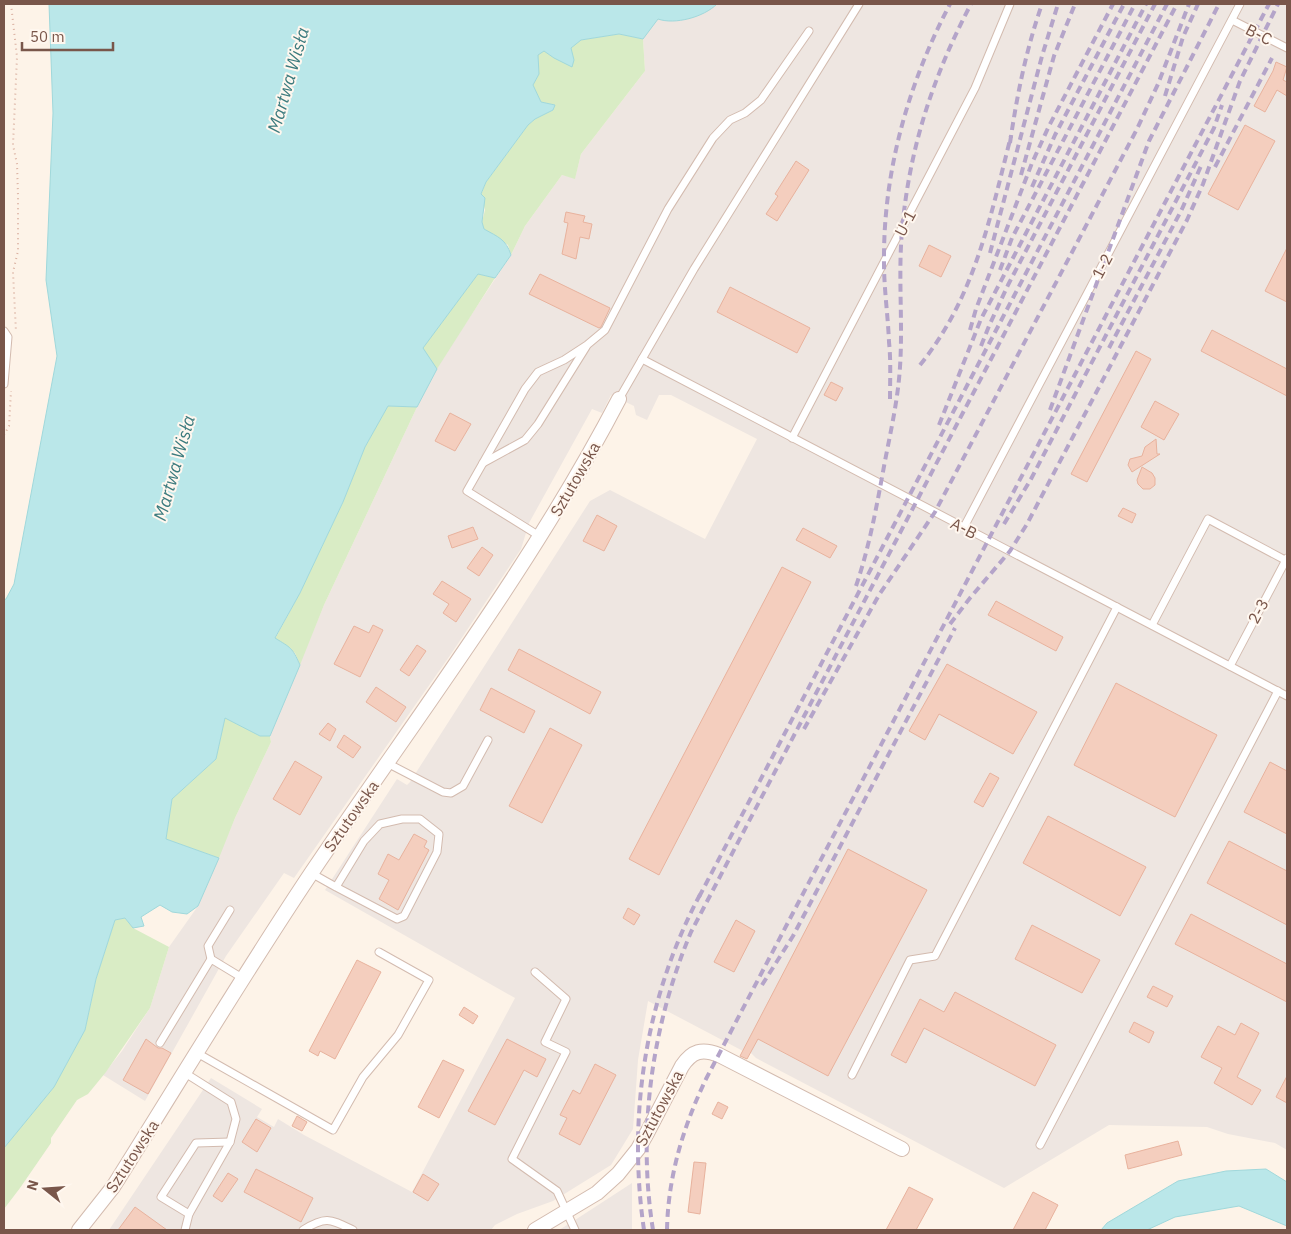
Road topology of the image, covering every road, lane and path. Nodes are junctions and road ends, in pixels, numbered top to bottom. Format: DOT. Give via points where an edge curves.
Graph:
graph roads {
  1 [pos="11,4"];
  2 [pos="859,4"];
  3 [pos="1010,4"];
  4 [pos="1240,4"];
  5 [pos="1232,20"];
  6 [pos="809,32"];
  7 [pos="1287,48"];
  8 [pos="4,331"];
  9 [pos="17,338"];
  10 [pos="587,345"];
  11 [pos="642,359"];
  12 [pos="7,386"];
  13 [pos="620,399"];
  14 [pos="4,435"];
  15 [pos="792,438"];
  16 [pos="483,463"];
  17 [pos="964,527"];
  18 [pos="541,537"];
  19 [pos="1286,558"];
  20 [pos="1117,607"];
  21 [pos="1152,625"];
  22 [pos="1230,666"];
  23 [pos="1278,691"];
  24 [pos="1287,696"];
  25 [pos="488,740"];
  26 [pos="387,763"];
  27 [pos="311,874"];
  28 [pos="336,887"];
  29 [pos="230,910"];
  30 [pos="379,952"];
  31 [pos="211,959"];
  32 [pos="535,972"];
  33 [pos="244,979"];
  34 [pos="160,1043"];
  35 [pos="197,1053"];
  36 [pos="184,1073"];
  37 [pos="852,1075"];
  38 [pos="230,1142"];
  39 [pos="1040,1144"];
  40 [pos="902,1149"];
  41 [pos="566,1210"];
  42 [pos="189,1214"];
  43 [pos="79,1230"];
  44 [pos="185,1230"];
  45 [pos="303,1230"];
  46 [pos="353,1230"];
  47 [pos="536,1230"];
  48 [pos="575,1230"];
  1 -- 9 [label="path" via="18,57 13,145 18,196 18,250 13,272"];
  2 -- 11 [label="lane" via="694,269"];
  3 -- 15 [label="lane, U-1" via="975,88"];
  4 -- 5 [label="lane, 1-2"];
  5 -- 7 [label="lane, B-C"];
  5 -- 17 [label="lane, 1-2"];
  6 -- 10 [label="lane" via="761,100 730,120 713,138 668,209 605,330"];
  8 -- 12 [label="lane" via="8,337"];
  10 -- 16 [label="lane" via="525,440"];
  10 -- 16 [label="lane" via="538,372"];
  11 -- 13 [label="lane"];
  11 -- 15 [label="lane, A-B"];
  12 -- 14 [label="path" via="9,426"];
  13 -- 18 [label="street, Sztutowska"];
  15 -- 17 [label="lane, A-B"];
  16 -- 18 [label="lane" via="467,491"];
  17 -- 20 [label="lane, A-B"];
  18 -- 26 [label="street, Sztutowska"];
  19 -- 21 [label="lane" via="1208,519"];
  19 -- 22 [label="lane, 2-3"];
  20 -- 21 [label="lane, A-B"];
  20 -- 37 [label="lane" via="935,956 910,960"];
  21 -- 22 [label="lane, A-B"];
  22 -- 23 [label="lane, A-B"];
  23 -- 24 [label="lane, A-B"];
  23 -- 39 [label="lane"];
  25 -- 26 [label="lane" via="463,786 451,793"];
  26 -- 27 [label="street, Sztutowska"];
  27 -- 28 [label="lane"];
  27 -- 33 [label="street, Sztutowska"];
  28 -- 28 [label="lane" via="364,841 380,824 420,819 439,834 437,852 404,916 397,919"];
  29 -- 31 [label="lane" via="208,946"];
  30 -- 35 [label="lane" via="429,980 398,1035 363,1077 333,1130"];
  31 -- 33 [label="lane"];
  31 -- 34 [label="lane"];
  32 -- 41 [label="lane" via="566,1000 545,1042 566,1052 512,1159 557,1191"];
  33 -- 35 [label="street, Sztutowska"];
  35 -- 36 [label="street, Sztutowska"];
  36 -- 38 [label="lane" via="231,1102 236,1119"];
  36 -- 43 [label="street, Sztutowska" via="113,1187"];
  38 -- 42 [label="lane"];
  38 -- 42 [label="lane" via="196,1143 161,1197"];
  40 -- 41 [label="street, Sztutowska" via="719,1055 709,1051 698,1052 689,1056 682,1066 638,1149 618,1174 597,1193"];
  41 -- 47 [label="street, Sztutowska"];
  41 -- 48 [label="lane"];
  42 -- 44 [label="lane"];
  45 -- 46 [label="lane" via="317,1222 333,1220"];
}
